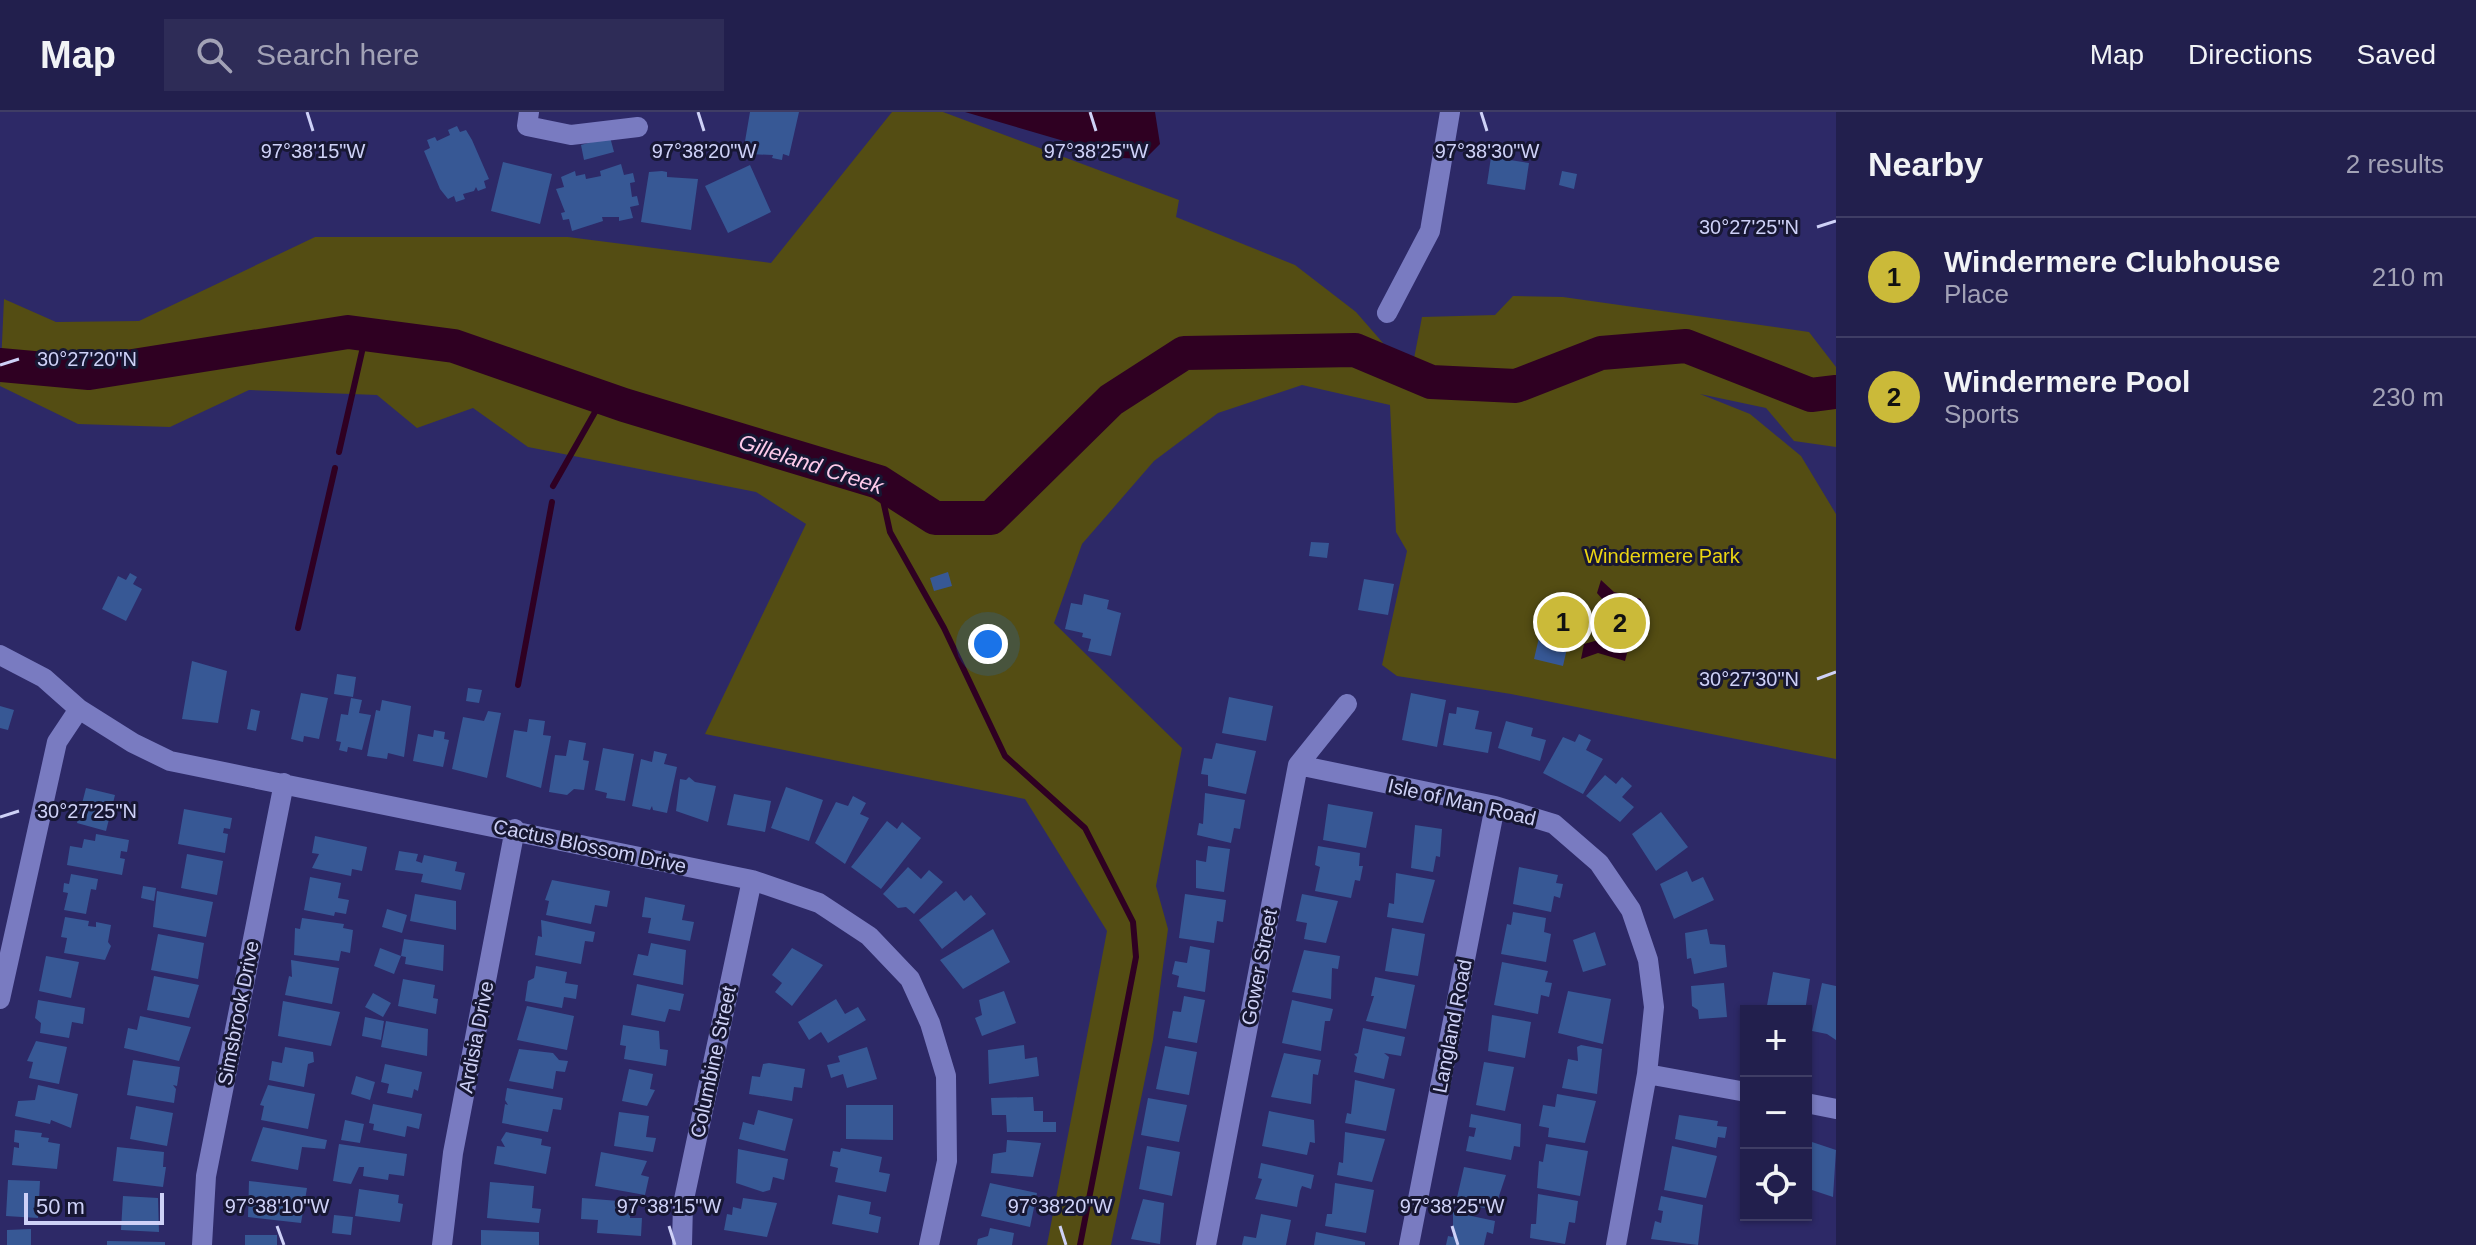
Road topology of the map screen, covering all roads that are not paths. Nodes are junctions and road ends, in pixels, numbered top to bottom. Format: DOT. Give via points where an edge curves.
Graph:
graph roads {
  1 [pos="529,112"];
  2 [pos="1450,112"];
  3 [pos="638,127"];
  4 [pos="1387,313"];
  5 [pos="0,655"];
  6 [pos="1347,704"];
  7 [pos="79,709"];
  8 [pos="1298,765"];
  9 [pos="284,783"];
  10 [pos="1495,806"];
  11 [pos="515,829"];
  12 [pos="752,880"];
  13 [pos="0,999"];
  14 [pos="1647,1074"];
  15 [pos="1740,1091"];
  16 [pos="1812,1104"];
  17 [pos="1836,1109"];
  18 [pos="202,1245"];
  19 [pos="442,1245"];
  20 [pos="682,1245"];
  21 [pos="929,1245"];
  22 [pos="1206,1245"];
  23 [pos="1409,1245"];
  24 [pos="1616,1245"];
  1 -- 3 [label="street" via="527,126 571,135"];
  2 -- 4 [label="street" via="1430,231"];
  5 -- 7 [label="street, Cactus Blossom Drive" via="44,678"];
  6 -- 8 [label="street, Gower Street"];
  7 -- 9 [label="street, Cactus Blossom Drive" via="170,761"];
  7 -- 13 [label="street" via="57,742"];
  8 -- 10 [label="street, Isle of Man Road"];
  8 -- 22 [label="street, Gower Street"];
  9 -- 11 [label="street, Cactus Blossom Drive"];
  9 -- 18 [label="street, Simsbrook Drive" via="206,1176"];
  10 -- 14 [label="street, Isle of Man Road" via="1554,824 1599,863 1631,910 1648,960 1654,1007"];
  10 -- 23 [label="street, Langland Road"];
  11 -- 12 [label="street, Cactus Blossom Drive"];
  11 -- 19 [label="street, Ardisia Drive" via="453,1153"];
  12 -- 20 [label="street, Columbine Street" via="683,1204"];
  12 -- 21 [label="street, Cactus Blossom Drive" via="819,903 869,936 910,979 946,1076 947,1161"];
  14 -- 15 [label="street"];
  14 -- 24 [label="street, Isle of Man Road"];
  16 -- 17 [label="street"];
}
